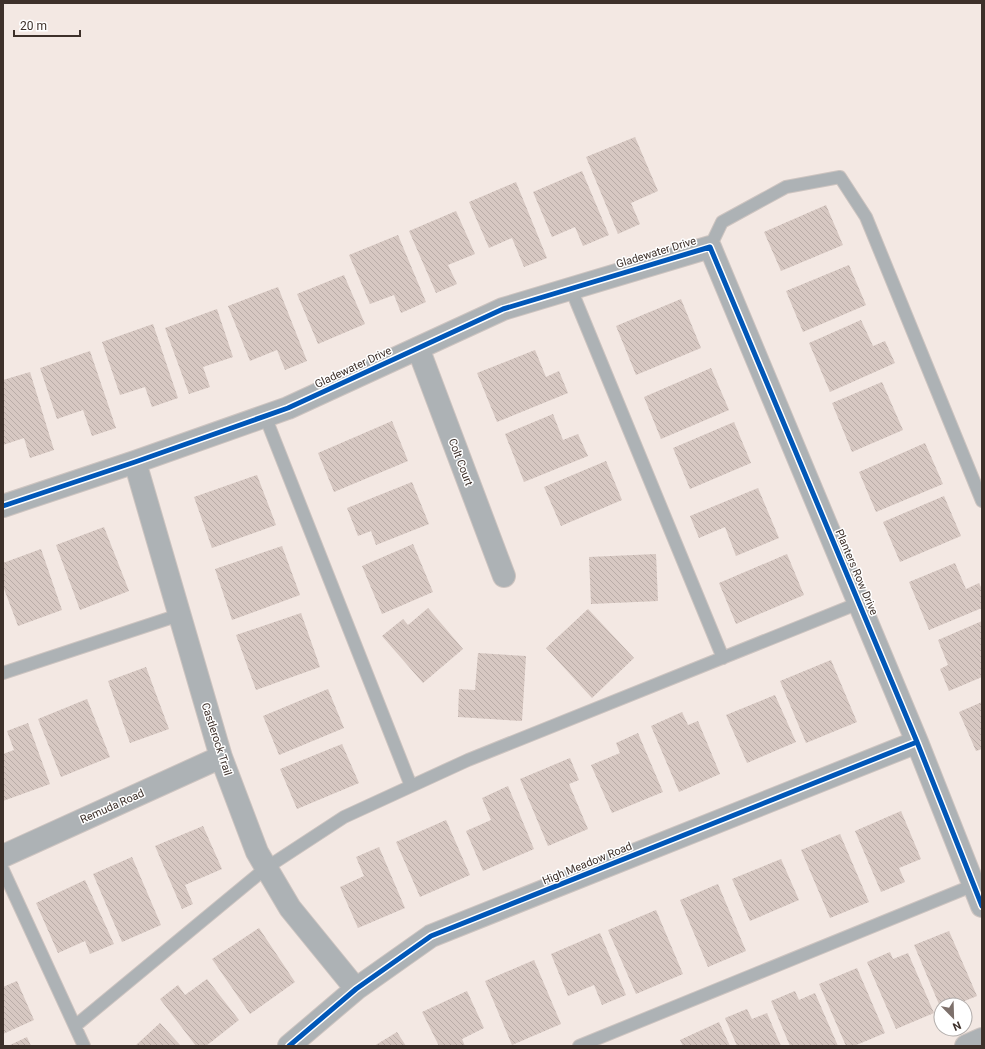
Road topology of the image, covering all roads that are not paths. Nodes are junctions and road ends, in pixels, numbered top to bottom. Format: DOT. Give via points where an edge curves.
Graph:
graph roads {
  1 [pos="710,247"];
  2 [pos="571,289"];
  3 [pos="418,348"];
  4 [pos="265,416"];
  5 [pos="135,462"];
  6 [pos="982,501"];
  7 [pos="3,506"];
  8 [pos="504,576"];
  9 [pos="859,603"];
  10 [pos="179,615"];
  11 [pos="723,658"];
  12 [pos="3,672"];
  13 [pos="917,742"];
  14 [pos="221,757"];
  15 [pos="411,786"];
  16 [pos="3,856"];
  17 [pos="266,868"];
  18 [pos="3,870"];
  19 [pos="974,885"];
  20 [pos="982,906"];
  21 [pos="356,989"];
  22 [pos="75,1026"];
  23 [pos="982,1040"];
  24 [pos="84,1046"];
  25 [pos="288,1046"];
  26 [pos="580,1046"];
  27 [pos="966,1046"];
  1 -- 2 [label="street, Gladewater Drive"];
  1 -- 6 [label="lane" via="722,222 786,187 840,177 866,217"];
  1 -- 9 [label="street, Planters Row Drive"];
  2 -- 3 [label="street, Gladewater Drive" via="503,310"];
  2 -- 11 [label="lane"];
  3 -- 4 [label="street, Gladewater Drive" via="288,408"];
  3 -- 8 [label="street, Colt Court"];
  4 -- 5 [label="street, Gladewater Drive"];
  4 -- 15 [label="lane"];
  5 -- 7 [label="street, Gladewater Drive"];
  5 -- 10 [label="street, Castlerock Trail"];
  9 -- 11 [label="lane"];
  9 -- 13 [label="street, Planters Row Drive"];
  10 -- 12 [label="lane"];
  10 -- 14 [label="street, Castlerock Trail"];
  11 -- 15 [label="lane" via="468,760"];
  13 -- 19 [label="street, Planters Row Drive"];
  13 -- 21 [label="street, High Meadow Road" via="431,936"];
  14 -- 16 [label="street, Remuda Road"];
  14 -- 17 [label="street, Castlerock Trail" via="257,852"];
  15 -- 17 [label="lane" via="344,817"];
  17 -- 21 [label="street, Castlerock Trail" via="290,908"];
  17 -- 22 [label="lane"];
  18 -- 22 [label="lane"];
  19 -- 20 [label="street, Planters Row Drive"];
  19 -- 26 [label="lane"];
  21 -- 25 [label="street, High Meadow Road"];
  22 -- 24 [label="lane"];
  23 -- 27 [label="street"];
}
